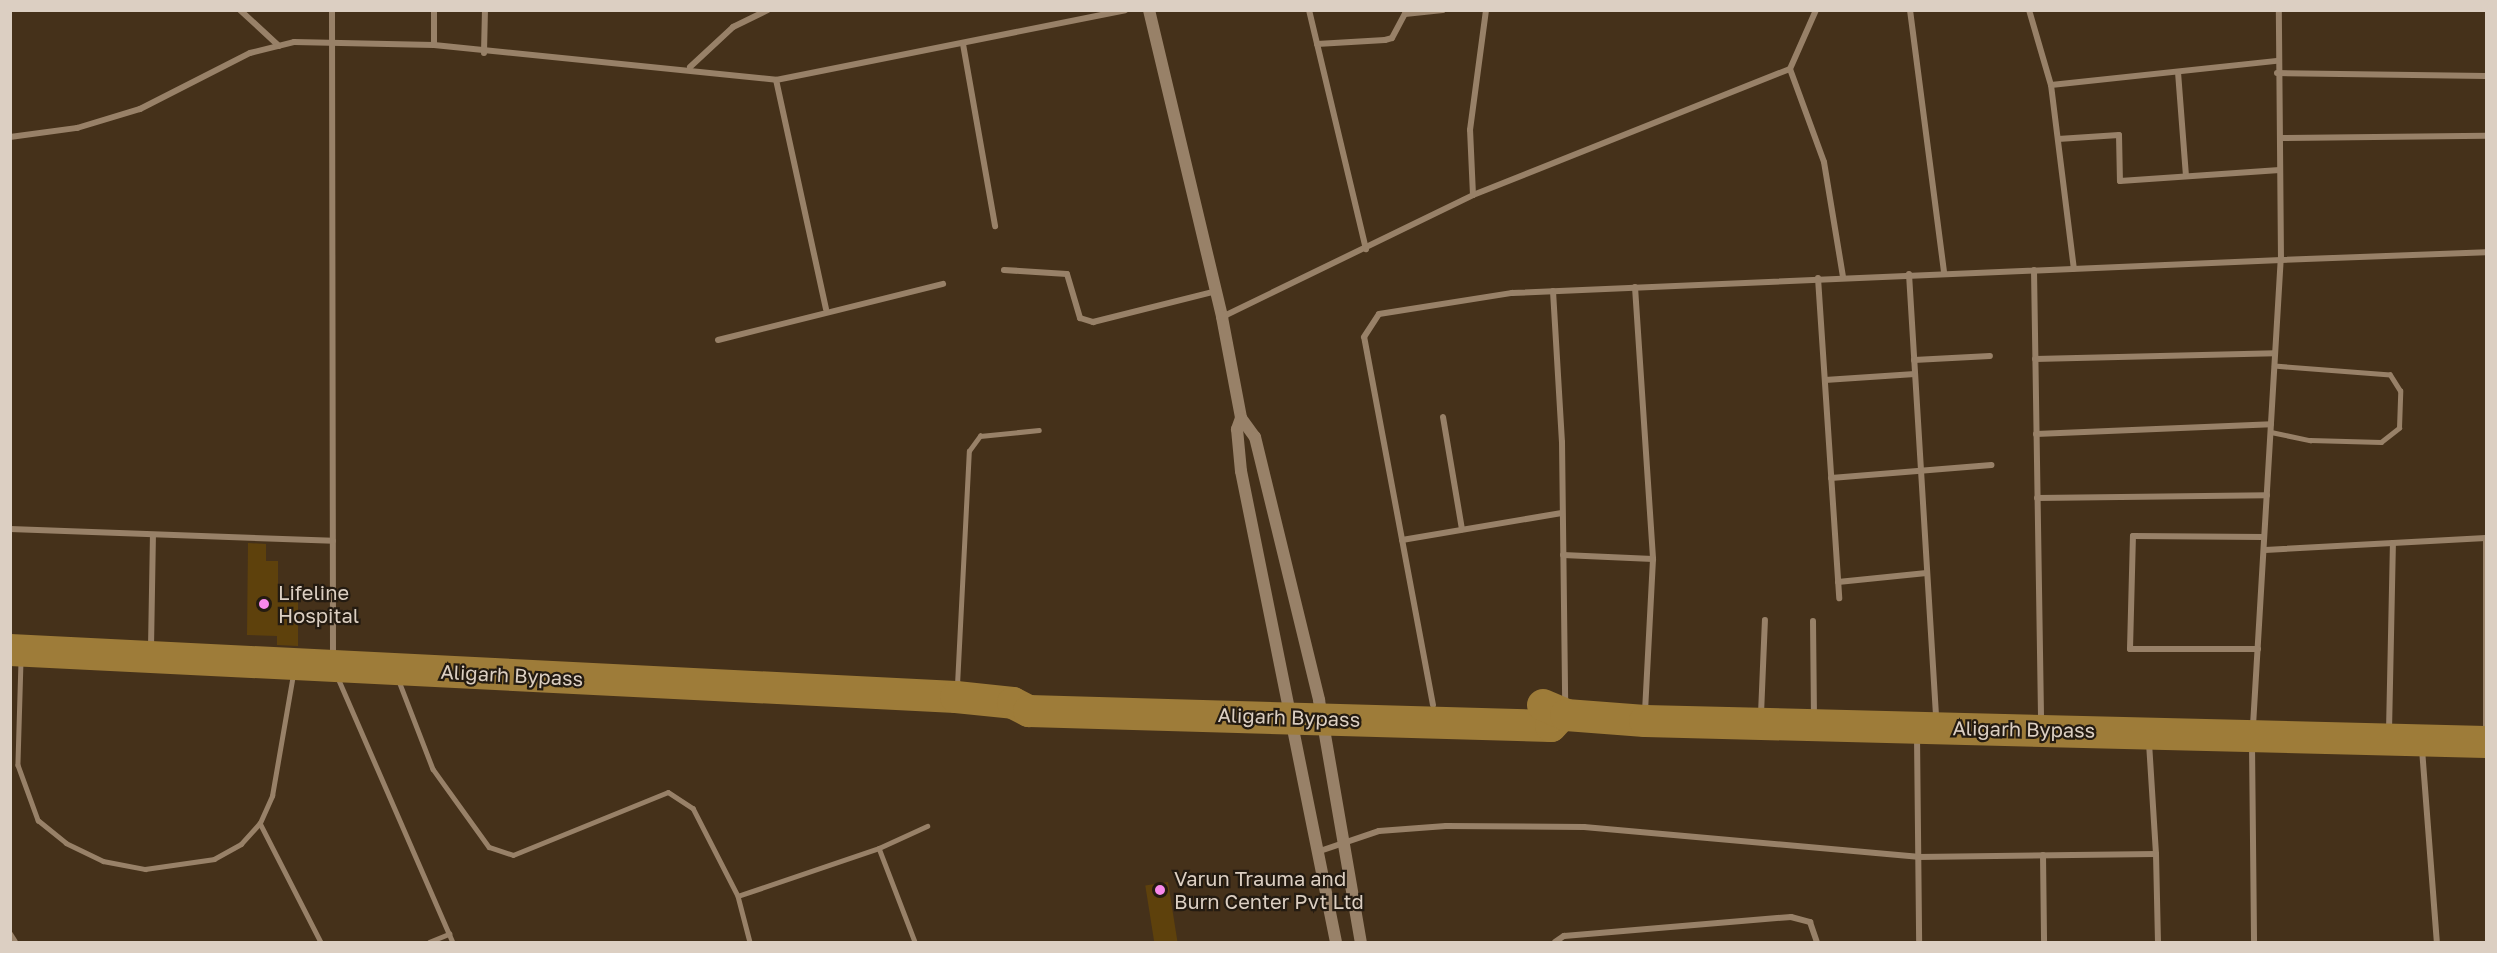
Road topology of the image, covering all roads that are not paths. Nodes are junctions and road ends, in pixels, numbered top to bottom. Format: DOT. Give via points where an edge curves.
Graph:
graph roads {
  1 [pos="240,10"];
  2 [pos="332,10"];
  3 [pos="434,10"];
  4 [pos="485,10"];
  5 [pos="768,10"];
  6 [pos="1125,10"];
  7 [pos="1149,10"];
  8 [pos="1309,10"];
  9 [pos="1443,10"];
  10 [pos="1486,10"];
  11 [pos="1816,10"];
  12 [pos="1910,10"];
  13 [pos="2029,10"];
  14 [pos="2279,10"];
  15 [pos="332,40"];
  16 [pos="963,44"];
  17 [pos="1317,44"];
  18 [pos="434,45"];
  19 [pos="279,46"];
  20 [pos="484,53"];
  21 [pos="2277,61"];
  22 [pos="690,67"];
  23 [pos="1790,69"];
  24 [pos="2178,72"];
  25 [pos="2277,74"];
  26 [pos="2487,76"];
  27 [pos="776,80"];
  28 [pos="2051,86"];
  29 [pos="10,136"];
  30 [pos="2487,136"];
  31 [pos="2281,138"];
  32 [pos="2058,139"];
  33 [pos="2280,170"];
  34 [pos="2186,176"];
  35 [pos="1473,195"];
  36 [pos="995,226"];
  37 [pos="1366,249"];
  38 [pos="2487,252"];
  39 [pos="2281,260"];
  40 [pos="2074,269"];
  41 [pos="1004,270"];
  42 [pos="2034,270"];
  43 [pos="1944,273"];
  44 [pos="1909,274"];
  45 [pos="1843,277"];
  46 [pos="1818,278"];
  47 [pos="943,284"];
  48 [pos="1635,287"];
  49 [pos="1216,291"];
  50 [pos="1553,291"];
  51 [pos="826,309"];
  52 [pos="1222,317"];
  53 [pos="718,340"];
  54 [pos="2275,353"];
  55 [pos="1990,356"];
  56 [pos="2035,359"];
  57 [pos="1914,360"];
  58 [pos="2274,366"];
  59 [pos="1915,374"];
  60 [pos="1825,380"];
  61 [pos="1443,417"];
  62 [pos="1241,418"];
  63 [pos="2271,424"];
  64 [pos="1039,430"];
  65 [pos="2271,432"];
  66 [pos="2036,434"];
  67 [pos="1991,465"];
  68 [pos="1921,471"];
  69 [pos="1831,478"];
  70 [pos="2267,495"];
  71 [pos="2037,498"];
  72 [pos="1562,513"];
  73 [pos="10,529"];
  74 [pos="1462,530"];
  75 [pos="153,536"];
  76 [pos="2264,537"];
  77 [pos="2486,538"];
  78 [pos="1402,540"];
  79 [pos="333,541"];
  80 [pos="2393,543"];
  81 [pos="2265,550"];
  82 [pos="1563,555"];
  83 [pos="1653,559"];
  84 [pos="1927,573"];
  85 [pos="1838,582"];
  86 [pos="1839,598"];
  87 [pos="1765,620"];
  88 [pos="1813,621"];
  89 [pos="2258,649"];
  90 [pos="16,650"];
  91 [pos="151,657"];
  92 [pos="295,664"];
  93 [pos="333,666"];
  94 [pos="396,669"];
  95 [pos="956,697"];
  96 [pos="1433,705"];
  97 [pos="1290,707"];
  98 [pos="1321,709"];
  99 [pos="1564,714"];
  100 [pos="1645,721"];
  101 [pos="1761,724"];
  102 [pos="1814,725"];
  103 [pos="2042,730"];
  104 [pos="1923,734"];
  105 [pos="2388,739"];
  106 [pos="2148,740"];
  107 [pos="2421,740"];
  108 [pos="2486,742"];
  109 [pos="2252,745"];
  110 [pos="260,823"];
  111 [pos="927,826"];
  112 [pos="1342,843"];
  113 [pos="879,848"];
  114 [pos="1316,852"];
  115 [pos="2156,854"];
  116 [pos="2043,855"];
  117 [pos="1918,857"];
  118 [pos="738,897"];
  119 [pos="10,934"];
  120 [pos="449,934"];
  121 [pos="15,942"];
  122 [pos="321,942"];
  123 [pos="429,942"];
  124 [pos="453,942"];
  125 [pos="750,942"];
  126 [pos="915,942"];
  127 [pos="1336,942"];
  128 [pos="1361,942"];
  129 [pos="1555,942"];
  130 [pos="1817,942"];
  131 [pos="1919,942"];
  132 [pos="2044,942"];
  133 [pos="2158,942"];
  134 [pos="2254,942"];
  135 [pos="2437,942"];
  1 -- 19 [label="street"];
  2 -- 15 [label="street"];
  3 -- 18 [label="street"];
  4 -- 20 [label="street"];
  5 -- 22 [label="street" via="732,27"];
  6 -- 16 [label="street"];
  7 -- 49 [label="main road"];
  8 -- 17 [label="street"];
  9 -- 17 [label="street" via="1405,14 1392,38 1385,40"];
  10 -- 35 [label="street" via="1470,130"];
  11 -- 23 [label="street"];
  12 -- 43 [label="street"];
  13 -- 28 [label="street"];
  14 -- 21 [label="street"];
  15 -- 18 [label="street"];
  15 -- 19 [label="street"];
  15 -- 79 [label="street"];
  16 -- 27 [label="street"];
  16 -- 36 [label="street"];
  17 -- 37 [label="street"];
  18 -- 20 [label="street"];
  19 -- 29 [label="street" via="250,53 140,109 77,128"];
  20 -- 22 [label="street"];
  21 -- 24 [label="street"];
  21 -- 25 [label="street"];
  22 -- 27 [label="street"];
  23 -- 35 [label="street"];
  23 -- 45 [label="street" via="1824,162"];
  24 -- 28 [label="street"];
  24 -- 34 [label="street"];
  25 -- 26 [label="street"];
  25 -- 31 [label="street"];
  27 -- 51 [label="street"];
  28 -- 32 [label="street"];
  30 -- 31 [label="street"];
  31 -- 33 [label="street"];
  32 -- 34 [label="street" via="2119,135 2120,181"];
  32 -- 40 [label="street"];
  33 -- 34 [label="street"];
  33 -- 39 [label="street"];
  35 -- 37 [label="street"];
  37 -- 52 [label="street"];
  38 -- 39 [label="street"];
  39 -- 40 [label="street"];
  39 -- 54 [label="street"];
  40 -- 42 [label="street"];
  41 -- 49 [label="street" via="1067,274 1080,318 1093,322"];
  42 -- 43 [label="street"];
  42 -- 56 [label="street"];
  43 -- 44 [label="street"];
  44 -- 45 [label="street"];
  44 -- 57 [label="street"];
  45 -- 46 [label="street"];
  46 -- 48 [label="street"];
  46 -- 60 [label="street"];
  47 -- 51 [label="street"];
  48 -- 50 [label="street"];
  48 -- 83 [label="street"];
  49 -- 52 [label="main road"];
  50 -- 72 [label="street"];
  50 -- 78 [label="street" via="1379,314 1369,322 1364,337"];
  51 -- 53 [label="street"];
  52 -- 62 [label="main road"];
  54 -- 56 [label="street"];
  54 -- 58 [label="street"];
  55 -- 57 [label="street"];
  56 -- 66 [label="street"];
  57 -- 59 [label="street"];
  58 -- 63 [label="street"];
  58 -- 65 [label="lane" via="2390,375 2400,391 2399,428 2381,442 2310,440"];
  59 -- 60 [label="street"];
  59 -- 68 [label="street"];
  60 -- 69 [label="street"];
  61 -- 74 [label="street"];
  62 -- 97 [label="main road" via="1237,429 1241,471"];
  62 -- 98 [label="main road" via="1251,427 1261,457"];
  63 -- 65 [label="street"];
  63 -- 66 [label="street"];
  64 -- 95 [label="lane" via="980,436 969,451"];
  65 -- 70 [label="street"];
  66 -- 71 [label="street"];
  67 -- 68 [label="street"];
  68 -- 69 [label="street"];
  68 -- 84 [label="street"];
  69 -- 85 [label="street"];
  70 -- 71 [label="street"];
  70 -- 76 [label="street"];
  71 -- 103 [label="street"];
  72 -- 74 [label="street"];
  72 -- 82 [label="street"];
  73 -- 75 [label="street"];
  74 -- 78 [label="street"];
  75 -- 79 [label="street"];
  75 -- 91 [label="street"];
  76 -- 81 [label="street"];
  76 -- 89 [label="street" via="2133,536 2130,649"];
  77 -- 80 [label="street"];
  77 -- 108 [label="street"];
  78 -- 96 [label="street"];
  79 -- 93 [label="street"];
  80 -- 81 [label="street"];
  80 -- 105 [label="street"];
  81 -- 89 [label="street"];
  82 -- 83 [label="street"];
  82 -- 99 [label="street"];
  83 -- 100 [label="street"];
  84 -- 85 [label="street"];
  84 -- 104 [label="street"];
  85 -- 86 [label="street"];
  87 -- 101 [label="street"];
  88 -- 102 [label="street"];
  89 -- 109 [label="street"];
  90 -- 91 [label="highway, Aligarh Bypass"];
  90 -- 110 [label="lane" via="18,765 39,820 66,843 103,861 145,869 214,859 242,844"];
  91 -- 92 [label="highway, Aligarh Bypass"];
  92 -- 93 [label="highway, Aligarh Bypass"];
  92 -- 110 [label="lane" via="272,796"];
  93 -- 94 [label="highway, Aligarh Bypass"];
  93 -- 120 [label="lane"];
  94 -- 95 [label="highway, Aligarh Bypass"];
  94 -- 118 [label="lane" via="416,735 433,769 489,847 513,855 668,792 693,808"];
  95 -- 97 [label="highway, Aligarh Bypass" via="1013,703 1030,694"];
  96 -- 98 [label="highway, Aligarh Bypass"];
  96 -- 99 [label="highway, Aligarh Bypass" via="1550,705"];
  97 -- 98 [label="highway, Aligarh Bypass"];
  97 -- 114 [label="main road"];
  98 -- 99 [label="highway, Aligarh Bypass" via="1551,726"];
  98 -- 112 [label="main road"];
  99 -- 100 [label="highway, Aligarh Bypass"];
  100 -- 101 [label="highway, Aligarh Bypass"];
  101 -- 102 [label="highway, Aligarh Bypass"];
  102 -- 104 [label="highway, Aligarh Bypass"];
  103 -- 104 [label="highway, Aligarh Bypass"];
  103 -- 106 [label="highway, Aligarh Bypass"];
  104 -- 117 [label="street" via="1917,766"];
  105 -- 107 [label="highway, Aligarh Bypass"];
  105 -- 109 [label="highway, Aligarh Bypass"];
  106 -- 109 [label="highway, Aligarh Bypass"];
  106 -- 115 [label="street"];
  107 -- 108 [label="highway, Aligarh Bypass"];
  107 -- 135 [label="street"];
  109 -- 134 [label="street"];
  110 -- 122 [label="lane"];
  111 -- 113 [label="lane"];
  112 -- 114 [label="street"];
  112 -- 117 [label="street" via="1379,831 1446,826 1584,827"];
  112 -- 128 [label="main road"];
  113 -- 118 [label="lane"];
  113 -- 126 [label="lane"];
  114 -- 127 [label="main road"];
  115 -- 116 [label="street"];
  115 -- 133 [label="street"];
  116 -- 117 [label="street"];
  116 -- 132 [label="street"];
  117 -- 131 [label="street"];
  118 -- 125 [label="lane"];
  119 -- 121 [label="street"];
  120 -- 123 [label="lane"];
  120 -- 124 [label="lane"];
  129 -- 130 [label="street" via="1564,936 1791,917 1810,922"];
}
